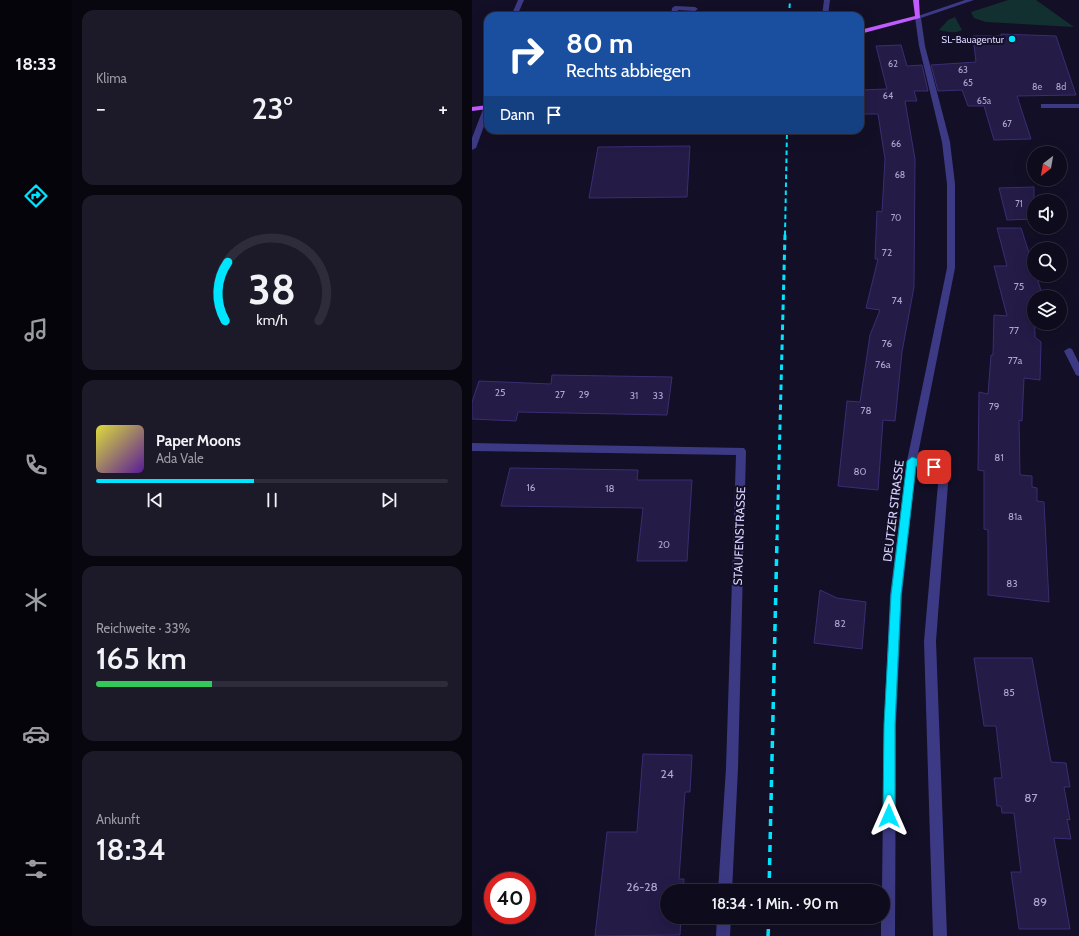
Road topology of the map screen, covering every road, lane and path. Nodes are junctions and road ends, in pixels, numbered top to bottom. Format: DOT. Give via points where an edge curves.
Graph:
graph roads {
  1 [pos="521,0"];
  2 [pos="827,0"];
  3 [pos="916,0"];
  4 [pos="971,0"];
  5 [pos="694,9"];
  6 [pos="516,12"];
  7 [pos="674,12"];
  8 [pos="826,12"];
  9 [pos="918,17"];
  10 [pos="864,31"];
  11 [pos="1044,106"];
  12 [pos="1079,106"];
  13 [pos="484,107"];
  14 [pos="472,109"];
  15 [pos="484,116"];
  16 [pos="472,148"];
  17 [pos="1069,351"];
  18 [pos="1079,373"];
  19 [pos="472,447"];
  20 [pos="912,461"];
  21 [pos="725,884"];
  22 [pos="724,924"];
  23 [pos="723,936"];
  24 [pos="888,936"];
  25 [pos="940,936"];
  1 -- 6 [label="street"];
  2 -- 8 [label="street"];
  3 -- 9 [label="main road, DEUTZER STRASSE"];
  4 -- 9 [label="street"];
  5 -- 7 [label="street" via="675,8"];
  9 -- 10 [label="main road"];
  9 -- 20 [label="street, DEUTZER STRASSE" via="922,46 946,142 951,184 951,268"];
  11 -- 12 [label="street"];
  13 -- 14 [label="main road"];
  15 -- 16 [label="street"];
  17 -- 18 [label="street"];
  19 -- 21 [label="street, STAUFENSTRASSE" via="741,450 732,760"];
  20 -- 24 [label="street, DEUTZER STRASSE" via="896,595 891,702"];
  20 -- 25 [label="street" via="944,470 930,641"];
  22 -- 23 [label="street"];
}
